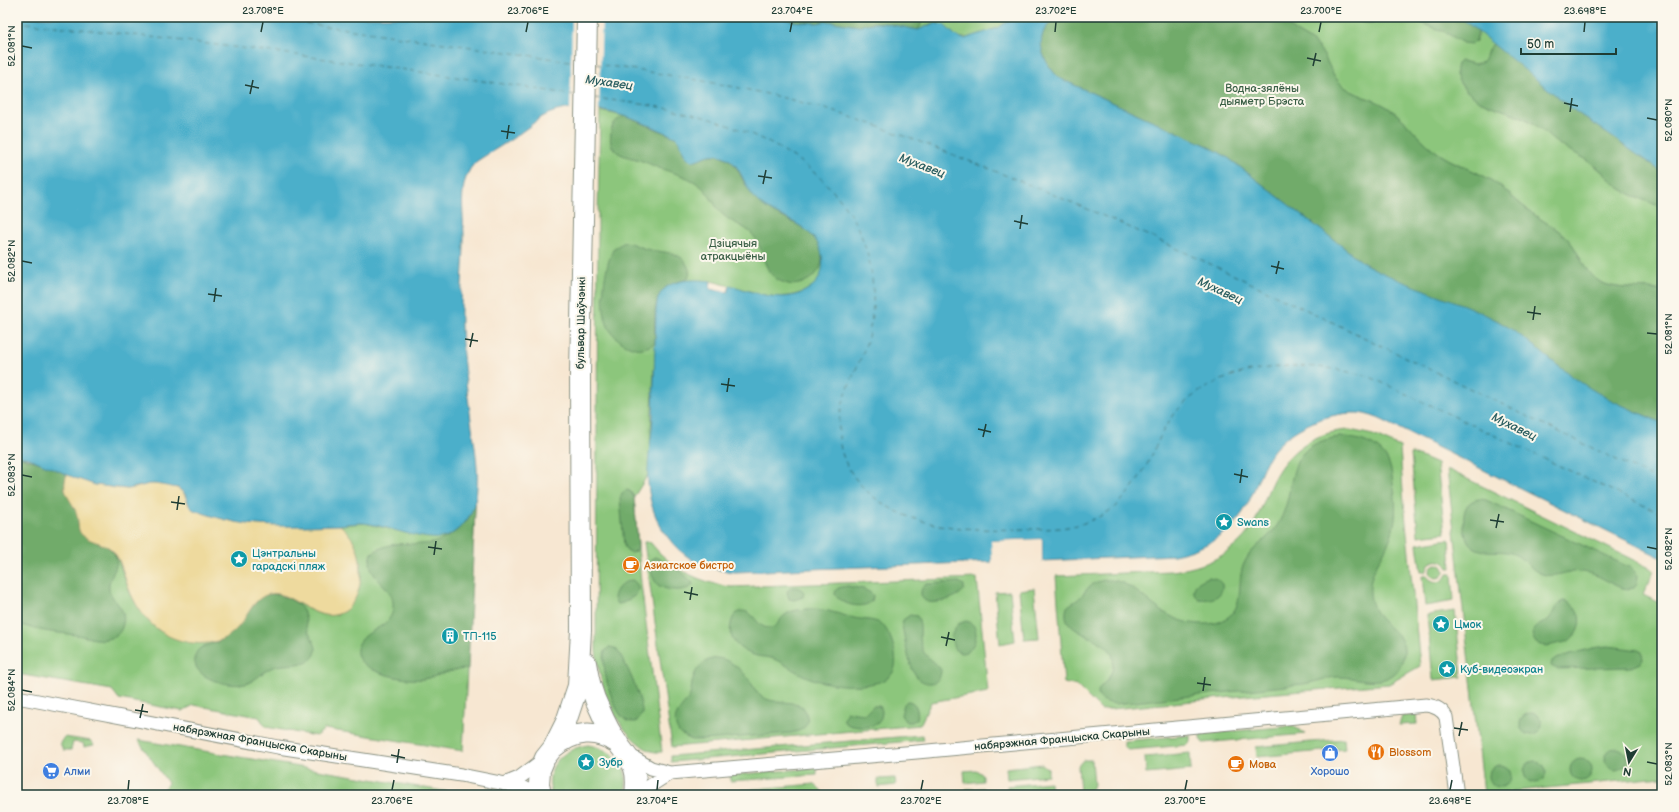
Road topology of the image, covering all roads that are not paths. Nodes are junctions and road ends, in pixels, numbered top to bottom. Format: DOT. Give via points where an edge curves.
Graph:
graph roads {
  1 [pos="586,17"];
  2 [pos="581,630"];
  3 [pos="17,697"];
  4 [pos="624,750"];
  5 [pos="549,753"];
  6 [pos="670,772"];
  7 [pos="504,784"];
  8 [pos="538,795"];
  9 [pos="542,795"];
  10 [pos="635,795"];
  11 [pos="1457,795"];
  1 -- 2 [label="main road, бульвар Шаўчэнкі" via="580,374"];
  2 -- 4 [label="main road, бульвар Шаўчэнкі" via="589,684 599,709"];
  2 -- 5 [label="main road, бульвар Шаўчэнкі" via="578,686 566,722"];
  3 -- 7 [label="street, набярэжная Францыска Скарыны" via="278,747"];
  4 -- 5 [label="main road" via="609,738 585,733 568,738"];
  4 -- 6 [label="street, набярэжная Францыска Скарыны" via="651,768"];
  4 -- 10 [label="main road, бульвар Шаўчэнкі" via="635,768"];
  5 -- 7 [label="street" via="519,778"];
  5 -- 9 [label="main road, бульвар Шаўчэнкі" via="540,770 539,784"];
  6 -- 10 [label="street, набярэжная Францыска Скарыны"];
  6 -- 11 [label="street, набярэжная Францыска Скарыны" via="1426,705 1441,710 1447,720"];
  7 -- 8 [label="street, набярэжная Францыска Скарыны" via="521,787"];
}
